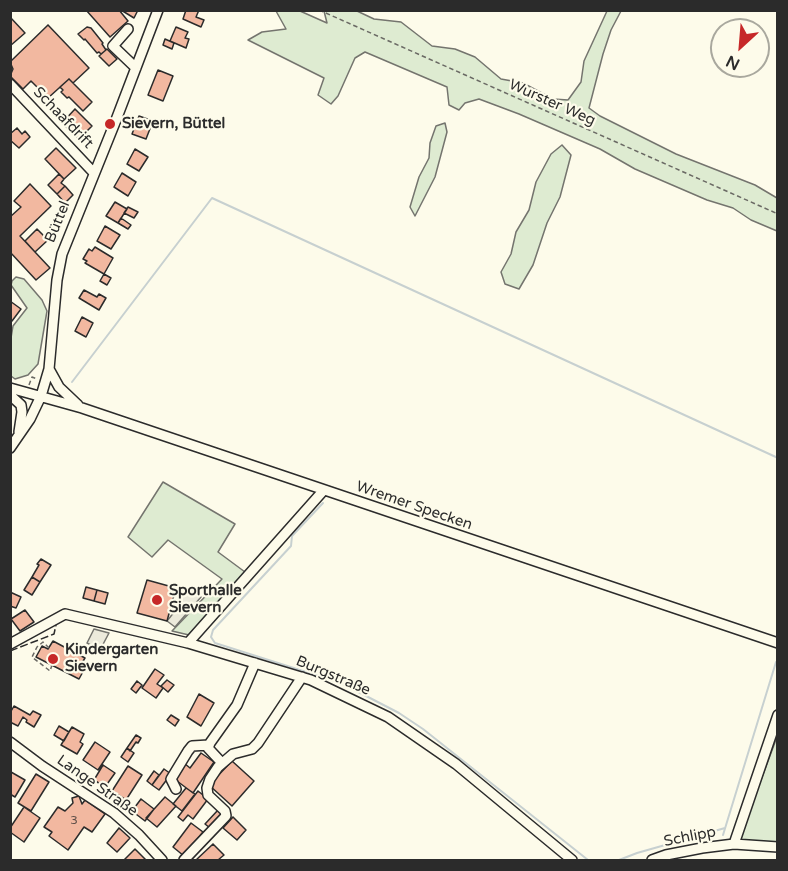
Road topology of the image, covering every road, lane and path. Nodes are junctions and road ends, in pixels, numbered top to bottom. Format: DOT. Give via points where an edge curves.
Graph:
graph roads {
  1 [pos="158,10"];
  2 [pos="319,10"];
  3 [pos="128,29"];
  4 [pos="136,68"];
  5 [pos="10,84"];
  6 [pos="94,173"];
  7 [pos="777,214"];
  8 [pos="49,369"];
  9 [pos="10,388"];
  10 [pos="10,394"];
  11 [pos="41,396"];
  12 [pos="82,408"];
  13 [pos="18,438"];
  14 [pos="10,448"];
  15 [pos="323,491"];
  16 [pos="188,643"];
  17 [pos="777,643"];
  18 [pos="10,644"];
  19 [pos="49,648"];
  20 [pos="255,663"];
  21 [pos="52,665"];
  22 [pos="302,677"];
  23 [pos="777,715"];
  24 [pos="10,742"];
  25 [pos="209,745"];
  26 [pos="222,763"];
  27 [pos="176,789"];
  28 [pos="734,844"];
  29 [pos="777,847"];
  30 [pos="162,861"];
  31 [pos="184,861"];
  32 [pos="572,861"];
  33 [pos="652,861"];
  1 -- 4 [label="street, Büttel"];
  2 -- 7 [label="path, Wurster Weg"];
  3 -- 4 [label="street" via="113,46"];
  4 -- 6 [label="street, Büttel"];
  5 -- 6 [label="street, Schaafdrift"];
  6 -- 8 [label="street, Büttel" via="62,254"];
  8 -- 11 [label="street, Büttel"];
  8 -- 12 [label="street" via="59,387"];
  9 -- 11 [label="street, Wremer Specken"];
  10 -- 13 [label="street" via="21,405"];
  11 -- 12 [label="street, Wremer Specken"];
  11 -- 13 [label="street, Büttel"];
  12 -- 15 [label="street, Wremer Specken"];
  13 -- 14 [label="street, Büttel"];
  15 -- 16 [label="street"];
  15 -- 17 [label="street, Wremer Specken"];
  16 -- 18 [label="street, Burgstraße" via="65,614"];
  16 -- 20 [label="street, Burgstraße"];
  19 -- 21 [label="path" via="43,642 32,657 50,671"];
  20 -- 22 [label="street, Burgstraße"];
  20 -- 25 [label="street" via="237,705"];
  22 -- 26 [label="street" via="258,743"];
  22 -- 32 [label="street, Burgstraße" via="398,723 456,764"];
  23 -- 28 [label="street"];
  24 -- 30 [label="street, Lange Straße" via="114,813"];
  25 -- 26 [label="street" via="212,755"];
  25 -- 27 [label="street" via="192,746 188,751 171,779"];
  26 -- 31 [label="street" via="207,788 208,795 226,816"];
  28 -- 29 [label="street, Schlipp"];
  28 -- 33 [label="street, Schlipp" via="666,855"];
}
